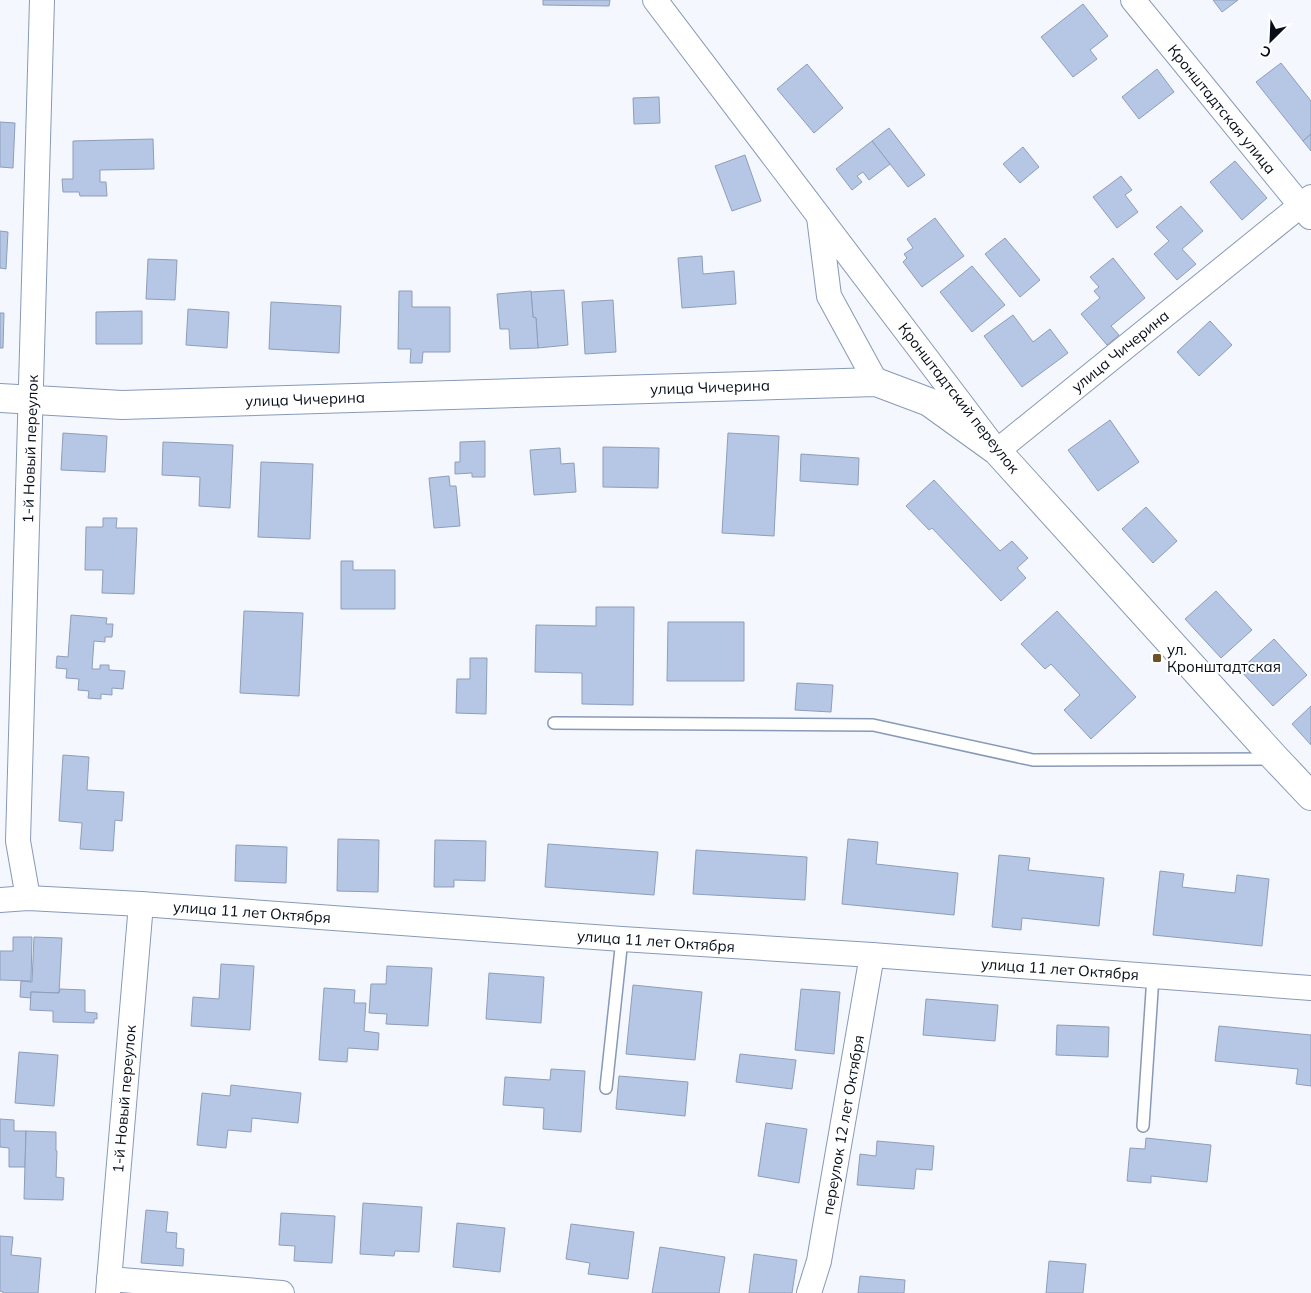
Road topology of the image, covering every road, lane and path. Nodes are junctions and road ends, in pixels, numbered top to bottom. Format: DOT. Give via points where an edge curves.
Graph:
graph roads {
  1 [pos="42,0"];
  2 [pos="655,0"];
  3 [pos="1134,0"];
  4 [pos="1308,207"];
  5 [pos="818,215"];
  6 [pos="876,382"];
  7 [pos="0,398"];
  8 [pos="31,399"];
  9 [pos="997,451"];
  10 [pos="554,723"];
  11 [pos="1275,758"];
  12 [pos="1311,796"];
  13 [pos="28,898"];
  14 [pos="0,900"];
  15 [pos="141,904"];
  16 [pos="622,939"];
  17 [pos="872,955"];
  18 [pos="1153,976"];
  19 [pos="1311,988"];
  20 [pos="606,1088"];
  21 [pos="1143,1126"];
  22 [pos="108,1286"];
  23 [pos="282,1293"];
  24 [pos="809,1293"];
  1 -- 8 [label="street, 1-й Новый переулок"];
  2 -- 5 [label="street, Кронштадтский переулок"];
  3 -- 4 [label="street, Кронштадтская улица"];
  4 -- 9 [label="street, улица Чичерина"];
  5 -- 6 [label="street" via="829,296"];
  5 -- 9 [label="street, Кронштадтский переулок"];
  6 -- 8 [label="street, улица Чичерина" via="122,405"];
  6 -- 9 [label="street, улица Чичерина" via="929,402"];
  7 -- 8 [label="street, улица Чичерина"];
  8 -- 13 [label="street, 1-й Новый переулок" via="18,841"];
  9 -- 11 [label="street, Кронштадтский переулок"];
  10 -- 11 [label="lane" via="873,725 1033,760"];
  11 -- 12 [label="street, Кронштадтский переулок"];
  13 -- 14 [label="street, улица 11 лет Октября"];
  13 -- 15 [label="street, улица 11 лет Октября"];
  15 -- 16 [label="street, улица 11 лет Октября"];
  15 -- 22 [label="street, 1-й Новый переулок"];
  16 -- 17 [label="street, улица 11 лет Октября"];
  16 -- 20 [label="lane"];
  17 -- 18 [label="street, улица 11 лет Октября"];
  17 -- 24 [label="street, переулок 12 лет Октября" via="819,1261"];
  18 -- 19 [label="street, улица 11 лет Октября"];
  18 -- 21 [label="lane"];
  22 -- 23 [label="street"];
}
